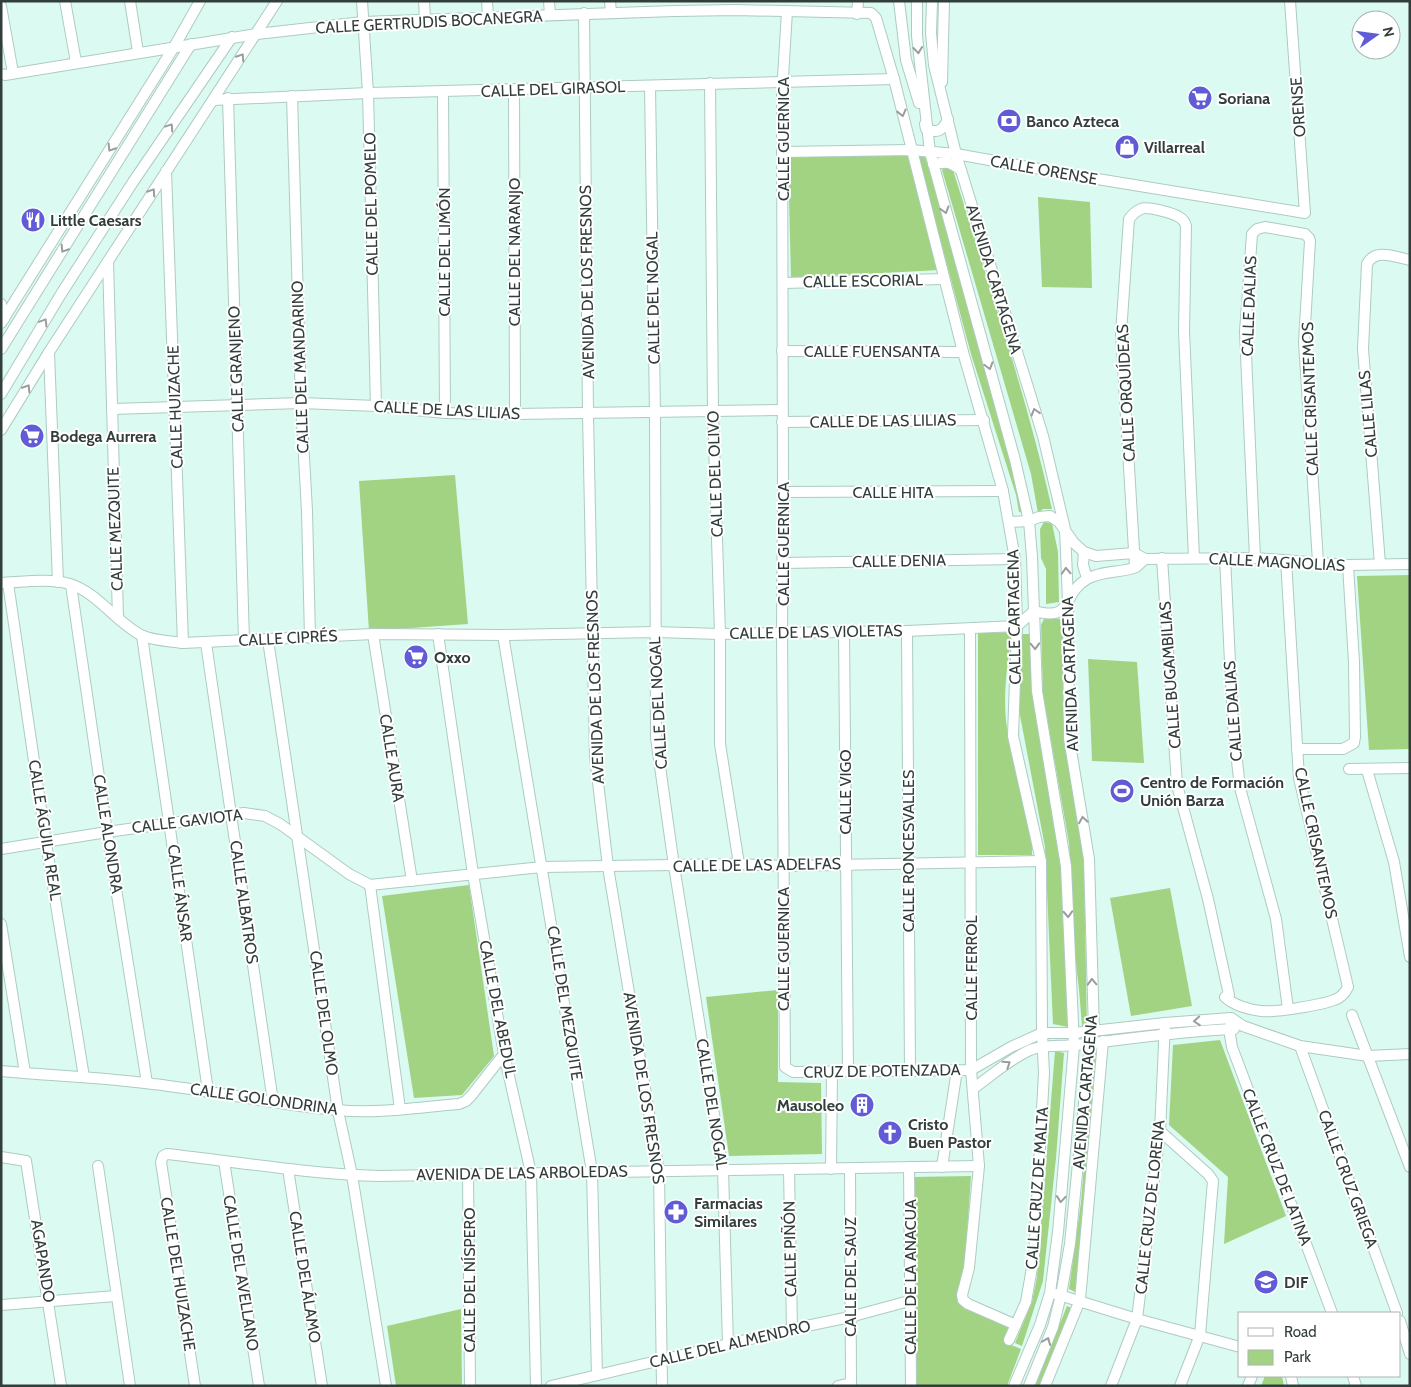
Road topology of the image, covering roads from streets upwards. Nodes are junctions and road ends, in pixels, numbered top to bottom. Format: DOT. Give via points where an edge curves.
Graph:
graph roads {
  1 [pos="65,1"];
  2 [pos="130,1"];
  3 [pos="276,1"];
  4 [pos="362,1"];
  5 [pos="424,1"];
  6 [pos="487,1"];
  7 [pos="549,1"];
  8 [pos="610,1"];
  9 [pos="858,1"];
  10 [pos="899,1"];
  11 [pos="917,1"];
  12 [pos="932,1"];
  13 [pos="944,1"];
  14 [pos="1290,1"];
  15 [pos="196,4"];
  16 [pos="1,6"];
  17 [pos="674,6"];
  18 [pos="735,6"];
  19 [pos="798,6"];
  20 [pos="787,11"];
  21 [pos="611,13"];
  22 [pos="584,14"];
  23 [pos="857,14"];
  24 [pos="550,15"];
  25 [pos="488,17"];
  26 [pos="425,19"];
  27 [pos="363,22"];
  28 [pos="257,34"];
  29 [pos="232,37"];
  30 [pos="191,44"];
  31 [pos="174,46"];
  32 [pos="138,52"];
  33 [pos="76,62"];
  34 [pos="5,75"];
  35 [pos="894,80"];
  36 [pos="782,82"];
  37 [pos="710,83"];
  38 [pos="650,86"];
  39 [pos="585,87"];
  40 [pos="514,90"];
  41 [pos="443,92"];
  42 [pos="368,93"];
  43 [pos="942,95"];
  44 [pos="292,96"];
  45 [pos="228,98"];
  46 [pos="213,100"];
  47 [pos="948,119"];
  48 [pos="926,129"];
  49 [pos="911,150"];
  50 [pos="782,152"];
  51 [pos="930,152"];
  52 [pos="956,154"];
  53 [pos="934,164"];
  54 [pos="961,170"];
  55 [pos="166,171"];
  56 [pos="1305,213"];
  57 [pos="1252,234"];
  58 [pos="1410,260"];
  59 [pos="108,261"];
  60 [pos="944,279"];
  61 [pos="783,283"];
  62 [pos="1,304"];
  63 [pos="2,321"];
  64 [pos="1,349"];
  65 [pos="782,351"];
  66 [pos="49,352"];
  67 [pos="963,352"];
  68 [pos="1,394"];
  69 [pos="300,403"];
  70 [pos="238,404"];
  71 [pos="376,406"];
  72 [pos="175,407"];
  73 [pos="112,409"];
  74 [pos="782,410"];
  75 [pos="655,412"];
  76 [pos="713,412"];
  77 [pos="446,413"];
  78 [pos="515,414"];
  79 [pos="588,414"];
  80 [pos="984,420"];
  81 [pos="782,422"];
  82 [pos="1,430"];
  83 [pos="1003,491"];
  84 [pos="783,492"];
  85 [pos="1029,521"];
  86 [pos="1010,522"];
  87 [pos="1065,529"];
  88 [pos="1084,552"];
  89 [pos="1134,553"];
  90 [pos="1225,557"];
  91 [pos="1162,558"];
  92 [pos="1194,558"];
  93 [pos="1256,558"];
  94 [pos="1144,559"];
  95 [pos="1015,560"];
  96 [pos="1286,560"];
  97 [pos="1318,562"];
  98 [pos="783,563"];
  99 [pos="1380,564"];
  100 [pos="1410,564"];
  101 [pos="1348,565"];
  102 [pos="1135,567"];
  103 [pos="1087,578"];
  104 [pos="58,582"];
  105 [pos="5,583"];
  106 [pos="71,585"];
  107 [pos="1068,600"];
  108 [pos="1034,611"];
  109 [pos="118,618"];
  110 [pos="1017,626"];
  111 [pos="970,628"];
  112 [pos="907,631"];
  113 [pos="655,632"];
  114 [pos="844,632"];
  115 [pos="782,633"];
  116 [pos="373,634"];
  117 [pos="438,634"];
  118 [pos="592,634"];
  119 [pos="720,634"];
  120 [pos="503,635"];
  121 [pos="142,636"];
  122 [pos="310,638"];
  123 [pos="268,640"];
  124 [pos="244,641"];
  125 [pos="182,643"];
  126 [pos="206,643"];
  127 [pos="1297,749"];
  128 [pos="1410,768"];
  129 [pos="1349,769"];
  130 [pos="1367,770"];
  131 [pos="232,814"];
  132 [pos="170,822"];
  133 [pos="107,832"];
  134 [pos="298,838"];
  135 [pos="46,843"];
  136 [pos="1,849"];
  137 [pos="1041,861"];
  138 [pos="971,863"];
  139 [pos="739,864"];
  140 [pos="845,864"];
  141 [pos="908,864"];
  142 [pos="542,866"];
  143 [pos="674,866"];
  144 [pos="783,866"];
  145 [pos="608,867"];
  146 [pos="473,874"];
  147 [pos="412,881"];
  148 [pos="370,885"];
  149 [pos="1,924"];
  150 [pos="1410,957"];
  151 [pos="1288,1009"];
  152 [pos="1352,1015"];
  153 [pos="1165,1023"];
  154 [pos="1230,1024"];
  155 [pos="1094,1031"];
  156 [pos="1042,1033"];
  157 [pos="1074,1033"];
  158 [pos="1164,1035"];
  159 [pos="1103,1041"];
  160 [pos="1090,1043"];
  161 [pos="1044,1046"];
  162 [pos="1074,1046"];
  163 [pos="1300,1046"];
  164 [pos="504,1054"];
  165 [pos="1410,1054"];
  166 [pos="1368,1056"];
  167 [pos="910,1070"];
  168 [pos="957,1070"];
  169 [pos="971,1070"];
  170 [pos="1,1071"];
  171 [pos="848,1071"];
  172 [pos="794,1072"];
  173 [pos="832,1072"];
  174 [pos="25,1074"];
  175 [pos="84,1077"];
  176 [pos="147,1083"];
  177 [pos="974,1088"];
  178 [pos="208,1090"];
  179 [pos="273,1102"];
  180 [pos="400,1109"];
  181 [pos="338,1111"];
  182 [pos="1160,1130"];
  183 [pos="1,1158"];
  184 [pos="224,1161"];
  185 [pos="161,1162"];
  186 [pos="98,1166"];
  187 [pos="979,1166"];
  188 [pos="909,1167"];
  189 [pos="942,1167"];
  190 [pos="1410,1167"];
  191 [pos="288,1169"];
  192 [pos="831,1169"];
  193 [pos="850,1169"];
  194 [pos="723,1170"];
  195 [pos="789,1170"];
  196 [pos="592,1172"];
  197 [pos="659,1172"];
  198 [pos="531,1173"];
  199 [pos="468,1174"];
  200 [pos="352,1175"];
  201 [pos="1050,1293"];
  202 [pos="1061,1295"];
  203 [pos="116,1296"];
  204 [pos="49,1300"];
  205 [pos="1080,1300"];
  206 [pos="909,1301"];
  207 [pos="1,1305"];
  208 [pos="1332,1312"];
  209 [pos="1397,1312"];
  210 [pos="850,1317"];
  211 [pos="1137,1319"];
  212 [pos="1403,1322"];
  213 [pos="1016,1325"];
  214 [pos="792,1329"];
  215 [pos="1200,1335"];
  216 [pos="1009,1340"];
  217 [pos="728,1345"];
  218 [pos="1238,1346"];
  219 [pos="1410,1354"];
  220 [pos="662,1360"];
  221 [pos="597,1375"];
  222 [pos="851,1384"];
  223 [pos="61,1386"];
  224 [pos="130,1386"];
  225 [pos="196,1386"];
  226 [pos="259,1386"];
  227 [pos="322,1386"];
  228 [pos="386,1386"];
  229 [pos="470,1386"];
  230 [pos="536,1386"];
  231 [pos="551,1386"];
  232 [pos="662,1386"];
  233 [pos="838,1386"];
  234 [pos="911,1386"];
  235 [pos="1014,1386"];
  236 [pos="1029,1386"];
  237 [pos="1045,1386"];
  238 [pos="1111,1386"];
  239 [pos="1180,1386"];
  1 -- 33 [label="street"];
  2 -- 32 [label="street"];
  3 -- 28 [label="street"];
  4 -- 27 [label="street, CALLE DEL POMELO"];
  5 -- 26 [label="street"];
  6 -- 25 [label="street"];
  7 -- 24 [label="street"];
  8 -- 21 [label="street"];
  9 -- 23 [label="street"];
  10 -- 48 [label="street" via="906,60"];
  11 -- 48 [label="street, AVENIDA CARTAGENA, one-way"];
  12 -- 43 [label="street, AVENIDA CARTAGENA" via="934,66"];
  13 -- 43 [label="street"];
  14 -- 56 [label="street, ORENSE"];
  15 -- 31 [label="street"];
  16 -- 34 [label="street"];
  17 -- 18 [label="street, CALLE GERTRUDIS BOCANEGRA"];
  17 -- 21 [label="street, CALLE GERTRUDIS BOCANEGRA"];
  18 -- 20 [label="street, CALLE GERTRUDIS BOCANEGRA"];
  19 -- 20 [label="street, CALLE GERTRUDIS BOCANEGRA"];
  19 -- 23 [label="street, CALLE GERTRUDIS BOCANEGRA"];
  20 -- 36 [label="street, CALLE GUERNICA"];
  21 -- 22 [label="street, CALLE GERTRUDIS BOCANEGRA"];
  22 -- 24 [label="street, CALLE GERTRUDIS BOCANEGRA"];
  22 -- 39 [label="street, AVENIDA DE LOS FRESNOS"];
  23 -- 35 [label="street" via="871,13 876,18"];
  24 -- 25 [label="street, CALLE GERTRUDIS BOCANEGRA"];
  25 -- 26 [label="street, CALLE GERTRUDIS BOCANEGRA"];
  26 -- 27 [label="street, CALLE GERTRUDIS BOCANEGRA"];
  27 -- 28 [label="street, CALLE GERTRUDIS BOCANEGRA"];
  27 -- 42 [label="street, CALLE DEL POMELO"];
  28 -- 29 [label="street, CALLE GERTRUDIS BOCANEGRA"];
  46 -- 28 [label="street, one-way"];
  29 -- 30 [label="street, CALLE GERTRUDIS BOCANEGRA"];
  68 -- 29 [label="street, one-way" via="133,182"];
  30 -- 31 [label="street, CALLE GERTRUDIS BOCANEGRA"];
  30 -- 64 [label="street, one-way"];
  31 -- 32 [label="street, CALLE GERTRUDIS BOCANEGRA"];
  31 -- 63 [label="street, one-way"];
  32 -- 33 [label="street, CALLE GERTRUDIS BOCANEGRA"];
  33 -- 34 [label="street, CALLE GERTRUDIS BOCANEGRA"];
  35 -- 36 [label="street, CALLE DEL GIRASOL"];
  35 -- 49 [label="street, one-way"];
  36 -- 37 [label="street, CALLE DEL GIRASOL"];
  36 -- 50 [label="street, CALLE GUERNICA"];
  37 -- 38 [label="street, CALLE DEL GIRASOL"];
  37 -- 76 [label="street, CALLE DEL OLIVO"];
  38 -- 39 [label="street, CALLE DEL GIRASOL"];
  38 -- 75 [label="street, CALLE DEL NOGAL"];
  39 -- 40 [label="street, CALLE DEL GIRASOL"];
  39 -- 79 [label="street, AVENIDA DE LOS FRESNOS"];
  40 -- 41 [label="street, CALLE DEL GIRASOL"];
  40 -- 78 [label="street, CALLE DEL NARANJO"];
  41 -- 42 [label="street, CALLE DEL GIRASOL"];
  41 -- 77 [label="street, CALLE DEL LIMÓN"];
  42 -- 44 [label="street, CALLE DEL GIRASOL"];
  42 -- 71 [label="street, CALLE DEL POMELO"];
  43 -- 47 [label="street, AVENIDA CARTAGENA"];
  44 -- 45 [label="street, CALLE DEL GIRASOL"];
  44 -- 69 [label="street, CALLE DEL MANDARINO"];
  45 -- 46 [label="street, CALLE DEL GIRASOL"];
  45 -- 70 [label="street, CALLE GRANJENO"];
  46 -- 55 [label="street"];
  47 -- 48 [label="street" via="937,132"];
  47 -- 52 [label="street, AVENIDA CARTAGENA"];
  48 -- 51 [label="street, AVENIDA CARTAGENA"];
  49 -- 50 [label="street, CALLE ORENSE"];
  49 -- 51 [label="street, CALLE ORENSE"];
  49 -- 60 [label="street, CALLE CARTAGENA"];
  50 -- 61 [label="street, CALLE GUERNICA"];
  51 -- 52 [label="street, CALLE ORENSE"];
  51 -- 53 [label="street, AVENIDA CARTAGENA"];
  52 -- 54 [label="street, AVENIDA CARTAGENA"];
  52 -- 56 [label="street, CALLE ORENSE"];
  53 -- 54 [label="street" via="946,162"];
  53 -- 85 [label="street, AVENIDA CARTAGENA, one-way"];
  87 -- 54 [label="street, AVENIDA CARTAGENA, one-way" via="1043,436"];
  59 -- 55 [label="street, one-way"];
  55 -- 72 [label="street, CALLE HUIZACHE"];
  57 -- 93 [label="street, CALLE DALIAS" via="1245,332"];
  57 -- 97 [label="street, CALLE CRISANTEMOS" via="1265,227 1304,234 1310,241 1304,342"];
  58 -- 99 [label="street, CALLE LILAS" via="1381,254 1370,258 1367,264 1363,349"];
  59 -- 66 [label="street"];
  59 -- 73 [label="street, CALLE MEZQUITE"];
  60 -- 61 [label="street, CALLE ESCORIAL"];
  60 -- 67 [label="street, CALLE CARTAGENA"];
  61 -- 65 [label="street, CALLE GUERNICA"];
  62 -- 63 [label="street"];
  65 -- 67 [label="street, CALLE FUENSANTA"];
  65 -- 74 [label="street, CALLE GUERNICA"];
  82 -- 66 [label="street, one-way"];
  66 -- 104 [label="street"];
  67 -- 80 [label="street, CALLE CARTAGENA"];
  69 -- 70 [label="street, CALLE DE LAS LILIAS"];
  69 -- 71 [label="street, CALLE DE LAS LILIAS"];
  69 -- 122 [label="street, CALLE DEL MANDARINO"];
  70 -- 72 [label="street, CALLE DE LAS LILIAS"];
  70 -- 124 [label="street, CALLE GRANJENO"];
  71 -- 77 [label="street, CALLE DE LAS LILIAS"];
  72 -- 73 [label="street, CALLE DE LAS LILIAS"];
  72 -- 125 [label="street, CALLE HUIZACHE"];
  73 -- 109 [label="street, CALLE MEZQUITE"];
  74 -- 76 [label="street, CALLE DE LAS LILIAS"];
  74 -- 81 [label="street, CALLE GUERNICA"];
  75 -- 76 [label="street, CALLE DE LAS LILIAS"];
  75 -- 79 [label="street, CALLE DE LAS LILIAS"];
  75 -- 113 [label="street, CALLE DEL NOGAL"];
  76 -- 119 [label="street, CALLE DEL OLIVO"];
  77 -- 78 [label="street, CALLE DE LAS LILIAS"];
  78 -- 79 [label="street, CALLE DE LAS LILIAS"];
  79 -- 118 [label="street, AVENIDA DE LOS FRESNOS"];
  80 -- 81 [label="street, CALLE DE LAS LILIAS"];
  80 -- 83 [label="street, CALLE CARTAGENA"];
  81 -- 84 [label="street, CALLE GUERNICA"];
  83 -- 84 [label="street, CALLE HITA"];
  83 -- 86 [label="street, CALLE CARTAGENA"];
  84 -- 98 [label="street, CALLE GUERNICA"];
  85 -- 86 [label="street"];
  85 -- 87 [label="street" via="1050,516"];
  85 -- 108 [label="street, AVENIDA CARTAGENA"];
  86 -- 95 [label="street, CALLE CARTAGENA"];
  87 -- 88 [label="street"];
  107 -- 87 [label="street, AVENIDA CARTAGENA, one-way"];
  88 -- 89 [label="street" via="1096,556"];
  88 -- 103 [label="street"];
  89 -- 92 [label="street, CALLE ORQUÍDEAS" via="1121,333 1129,219 1134,212 1150,208 1180,217 1186,226 1184,331"];
  89 -- 94 [label="street"];
  89 -- 102 [label="street, CALLE ORQUÍDEAS"];
  90 -- 92 [label="street, CALLE MAGNOLIAS"];
  90 -- 93 [label="street, CALLE MAGNOLIAS"];
  90 -- 151 [label="street, CALLE DALIAS" via="1233,725 1240,788 1276,919"];
  91 -- 92 [label="street, CALLE MAGNOLIAS"];
  91 -- 94 [label="street, CALLE MAGNOLIAS"];
  91 -- 151 [label="street, CALLE BUGAMBILIAS" via="1177,785 1208,899 1229,995 1225,997 1232,1003 1261,1011"];
  93 -- 96 [label="street, CALLE MAGNOLIAS"];
  94 -- 102 [label="street"];
  95 -- 98 [label="street, CALLE DENIA"];
  95 -- 110 [label="street, CALLE CARTAGENA"];
  96 -- 97 [label="street, CALLE MAGNOLIAS"];
  96 -- 127 [label="street, CALLE CRISANTEMOS"];
  97 -- 101 [label="street, CALLE MAGNOLIAS"];
  98 -- 115 [label="street, CALLE GUERNICA"];
  99 -- 100 [label="street, CALLE MAGNOLIAS"];
  99 -- 101 [label="street, CALLE MAGNOLIAS"];
  101 -- 127 [label="street" via="1354,662 1354,743 1343,749"];
  102 -- 103 [label="street"];
  103 -- 107 [label="street"];
  104 -- 105 [label="street, CALLE CIPRÉS"];
  104 -- 106 [label="street, CALLE CIPRÉS"];
  105 -- 135 [label="street, CALLE ÁGUILA REAL"];
  106 -- 109 [label="street, CALLE CIPRÉS"];
  106 -- 133 [label="street, CALLE ALONDRA"];
  107 -- 108 [label="street" via="1059,613 1050,615"];
  155 -- 107 [label="street, AVENIDA CARTAGENA, one-way" via="1089,859 1069,738"];
  108 -- 110 [label="street"];
  108 -- 157 [label="street, AVENIDA CARTAGENA, one-way" via="1037,691 1066,866"];
  109 -- 121 [label="street, CALLE CIPRÉS"];
  110 -- 111 [label="street, CALLE DE LAS VIOLETAS"];
  110 -- 137 [label="street, CALLE CARTAGENA" via="1013,736"];
  111 -- 112 [label="street, CALLE DE LAS VIOLETAS"];
  111 -- 138 [label="street, CALLE FERROL"];
  112 -- 114 [label="street, CALLE DE LAS VIOLETAS"];
  112 -- 141 [label="street, CALLE RONCESVALLES"];
  113 -- 118 [label="street, CALLE DE LAS VIOLETAS"];
  113 -- 119 [label="street, CALLE DE LAS VIOLETAS"];
  113 -- 143 [label="street, CALLE DEL NOGAL" via="656,738"];
  114 -- 115 [label="street, CALLE DE LAS VIOLETAS"];
  114 -- 140 [label="street, CALLE VIGO"];
  115 -- 119 [label="street, CALLE DE LAS VIOLETAS"];
  115 -- 144 [label="street, CALLE GUERNICA"];
  116 -- 117 [label="street, CALLE CIPRÉS"];
  116 -- 122 [label="street, CALLE CIPRÉS"];
  116 -- 147 [label="street, CALLE AURA"];
  117 -- 120 [label="street, CALLE CIPRÉS"];
  117 -- 146 [label="street, CALLE DEL ABEDUL"];
  118 -- 120 [label="street, CALLE CIPRÉS"];
  118 -- 145 [label="street, AVENIDA DE LOS FRESNOS" via="595,757"];
  119 -- 139 [label="street, CALLE DEL OLIVO" via="720,744"];
  120 -- 142 [label="street, CALLE DEL MEZQUITE"];
  121 -- 125 [label="street, CALLE CIPRÉS"];
  121 -- 132 [label="street, CALLE ÁNSAR"];
  122 -- 123 [label="street, CALLE CIPRÉS"];
  123 -- 124 [label="street, CALLE CIPRÉS"];
  123 -- 134 [label="street, CALLE DEL OLMO"];
  124 -- 126 [label="street, CALLE CIPRÉS"];
  125 -- 126 [label="street, CALLE CIPRÉS"];
  126 -- 131 [label="street, CALLE ALBATROS"];
  127 -- 151 [label="street, CALLE CRISANTEMOS" via="1299,778 1348,987 1335,1000"];
  128 -- 130 [label="street"];
  129 -- 130 [label="street"];
  130 -- 150 [label="street" via="1394,862"];
  131 -- 132 [label="street, CALLE GAVIOTA"];
  131 -- 134 [label="street, CALLE GAVIOTA" via="265,816"];
  131 -- 179 [label="street, CALLE ALBATROS"];
  132 -- 133 [label="street, CALLE GAVIOTA"];
  132 -- 178 [label="street, CALLE ÁNSAR"];
  133 -- 135 [label="street, CALLE GAVIOTA"];
  133 -- 176 [label="street, CALLE ALONDRA"];
  134 -- 148 [label="street, CALLE GAVIOTA"];
  134 -- 181 [label="street, CALLE DEL OLMO"];
  135 -- 136 [label="street, CALLE GAVIOTA"];
  135 -- 175 [label="street, CALLE ÁGUILA REAL"];
  137 -- 138 [label="street, CALLE DE LAS ADELFAS"];
  137 -- 156 [label="street, CALLE CARTAGENA"];
  138 -- 141 [label="street, CALLE DE LAS ADELFAS"];
  138 -- 169 [label="street, CALLE FERROL"];
  139 -- 143 [label="street, CALLE DE LAS ADELFAS"];
  139 -- 144 [label="street, CALLE DE LAS ADELFAS"];
  140 -- 141 [label="street, CALLE DE LAS ADELFAS"];
  140 -- 144 [label="street, CALLE DE LAS ADELFAS"];
  140 -- 171 [label="street, CALLE VIGO"];
  141 -- 167 [label="street, CALLE RONCESVALLES"];
  142 -- 145 [label="street, CALLE DE LAS ADELFAS"];
  142 -- 146 [label="street, CALLE DE LAS ADELFAS"];
  142 -- 196 [label="street, CALLE DEL MEZQUITE"];
  143 -- 145 [label="street, CALLE DE LAS ADELFAS"];
  143 -- 194 [label="street, CALLE DEL NOGAL"];
  144 -- 172 [label="street, CALLE GUERNICA" via="784,1064"];
  145 -- 197 [label="street, AVENIDA DE LOS FRESNOS"];
  146 -- 147 [label="street"];
  146 -- 164 [label="street, CALLE DEL ABEDUL"];
  147 -- 148 [label="street"];
  148 -- 180 [label="street"];
  149 -- 174 [label="street"];
  152 -- 166 [label="street"];
  154 -- 153 [label="street, one-way"];
  153 -- 155 [label="street"];
  153 -- 158 [label="street, CALLE CRUZ DE LORENA"];
  154 -- 158 [label="street"];
  154 -- 163 [label="street" via="1236,1029 1243,1026"];
  154 -- 208 [label="street, CALLE CRUZ DE LATINA" via="1232,1047"];
  155 -- 157 [label="street"];
  155 -- 159 [label="street"];
  155 -- 160 [label="street, AVENIDA CARTAGENA"];
  156 -- 157 [label="street"];
  156 -- 161 [label="street, CALLE CRUZ DE MALTA"];
  156 -- 169 [label="street"];
  157 -- 162 [label="street, AVENIDA CARTAGENA"];
  158 -- 159 [label="street"];
  158 -- 182 [label="street, CALLE CRUZ DE LORENA"];
  159 -- 160 [label="street"];
  159 -- 205 [label="street"];
  160 -- 162 [label="street"];
  160 -- 202 [label="street, AVENIDA CARTAGENA" via="1070,1244"];
  161 -- 162 [label="street"];
  177 -- 161 [label="street, one-way" via="1008,1062"];
  161 -- 213 [label="street, CALLE CRUZ DE MALTA" via="1034,1256 1026,1302"];
  162 -- 201 [label="street, AVENIDA CARTAGENA, one-way"];
  163 -- 166 [label="street"];
  163 -- 209 [label="street, CALLE CRUZ GRIEGA"];
  164 -- 180 [label="street, CALLE GOLONDRINA" via="466,1101"];
  164 -- 198 [label="street, CALLE DEL ABEDUL"];
  165 -- 166 [label="street"];
  166 -- 190 [label="street"];
  167 -- 168 [label="street, CRUZ DE POTENZADA"];
  167 -- 171 [label="street, CRUZ DE POTENZADA"];
  168 -- 169 [label="street, CRUZ DE POTENZADA"];
  168 -- 189 [label="street"];
  169 -- 177 [label="street, CALLE FERROL"];
  170 -- 174 [label="street, CALLE GOLONDRINA"];
  171 -- 173 [label="street, CRUZ DE POTENZADA"];
  172 -- 173 [label="street, CRUZ DE POTENZADA"];
  173 -- 192 [label="street"];
  174 -- 175 [label="street, CALLE GOLONDRINA"];
  175 -- 176 [label="street, CALLE GOLONDRINA"];
  176 -- 178 [label="street, CALLE GOLONDRINA"];
  177 -- 187 [label="street, CALLE FERROL"];
  178 -- 179 [label="street, CALLE GOLONDRINA"];
  179 -- 181 [label="street, CALLE GOLONDRINA"];
  180 -- 181 [label="street, CALLE GOLONDRINA"];
  181 -- 200 [label="street, CALLE DEL OLMO"];
  182 -- 211 [label="street, CALLE CRUZ DE LORENA"];
  182 -- 215 [label="street" via="1213,1181"];
  183 -- 204 [label="street, AGAPANDO" via="26,1161"];
  184 -- 185 [label="street, AVENIDA DE LAS ARBOLEDAS" via="167,1154"];
  184 -- 191 [label="street, AVENIDA DE LAS ARBOLEDAS"];
  184 -- 226 [label="street, CALLE DEL AVELLANO"];
  185 -- 225 [label="street, CALLE DEL HUIZACHE"];
  186 -- 203 [label="street"];
  187 -- 189 [label="street, AVENIDA DE LAS ARBOLEDAS"];
  187 -- 213 [label="street, CALLE FERROL" via="963,1300"];
  188 -- 189 [label="street, AVENIDA DE LAS ARBOLEDAS"];
  188 -- 193 [label="street, AVENIDA DE LAS ARBOLEDAS"];
  188 -- 206 [label="street, CALLE DE LA ANACUA"];
  191 -- 200 [label="street, AVENIDA DE LAS ARBOLEDAS"];
  191 -- 227 [label="street, CALLE DEL ÁLAMO"];
  192 -- 193 [label="street, AVENIDA DE LAS ARBOLEDAS"];
  192 -- 195 [label="street, AVENIDA DE LAS ARBOLEDAS"];
  193 -- 210 [label="street, CALLE DEL SAUZ"];
  194 -- 195 [label="street, AVENIDA DE LAS ARBOLEDAS"];
  194 -- 197 [label="street, AVENIDA DE LAS ARBOLEDAS"];
  194 -- 217 [label="street, CALLE DEL NOGAL"];
  195 -- 214 [label="street, CALLE PIÑÓN"];
  196 -- 197 [label="street, AVENIDA DE LAS ARBOLEDAS"];
  196 -- 198 [label="street, AVENIDA DE LAS ARBOLEDAS"];
  196 -- 221 [label="street, CALLE DEL MEZQUITE"];
  197 -- 220 [label="street, AVENIDA DE LOS FRESNOS"];
  198 -- 199 [label="street, AVENIDA DE LAS ARBOLEDAS"];
  198 -- 230 [label="street, CALLE DEL ABEDUL"];
  199 -- 200 [label="street, AVENIDA DE LAS ARBOLEDAS"];
  199 -- 229 [label="street, CALLE DEL NÍSPERO"];
  200 -- 228 [label="street, CALLE DEL OLMO"];
  201 -- 202 [label="street"];
  201 -- 235 [label="street, AVENIDA CARTAGENA"];
  202 -- 205 [label="street"];
  236 -- 202 [label="street, AVENIDA CARTAGENA, one-way" via="1053,1327"];
  203 -- 204 [label="street"];
  203 -- 224 [label="street"];
  204 -- 207 [label="street"];
  204 -- 223 [label="street, AGAPANDO"];
  205 -- 211 [label="street"];
  205 -- 237 [label="street"];
  206 -- 210 [label="street, CALLE DEL ALMENDRO"];
  206 -- 234 [label="street, CALLE DE LA ANACUA"];
  210 -- 214 [label="street, CALLE DEL ALMENDRO"];
  210 -- 222 [label="street, CALLE DEL SAUZ"];
  211 -- 215 [label="street"];
  211 -- 238 [label="street, CALLE CRUZ DE LORENA"];
  212 -- 219 [label="street"];
  213 -- 216 [label="street, CALLE CRUZ DE MALTA"];
  214 -- 217 [label="street, CALLE DEL ALMENDRO"];
  215 -- 218 [label="street"];
  215 -- 239 [label="street"];
  217 -- 220 [label="street, CALLE DEL ALMENDRO"];
  220 -- 221 [label="street, CALLE DEL ALMENDRO"];
  220 -- 232 [label="street, AVENIDA DE LOS FRESNOS"];
  221 -- 231 [label="street, CALLE DEL ALMENDRO"];
  222 -- 233 [label="street"];
}
